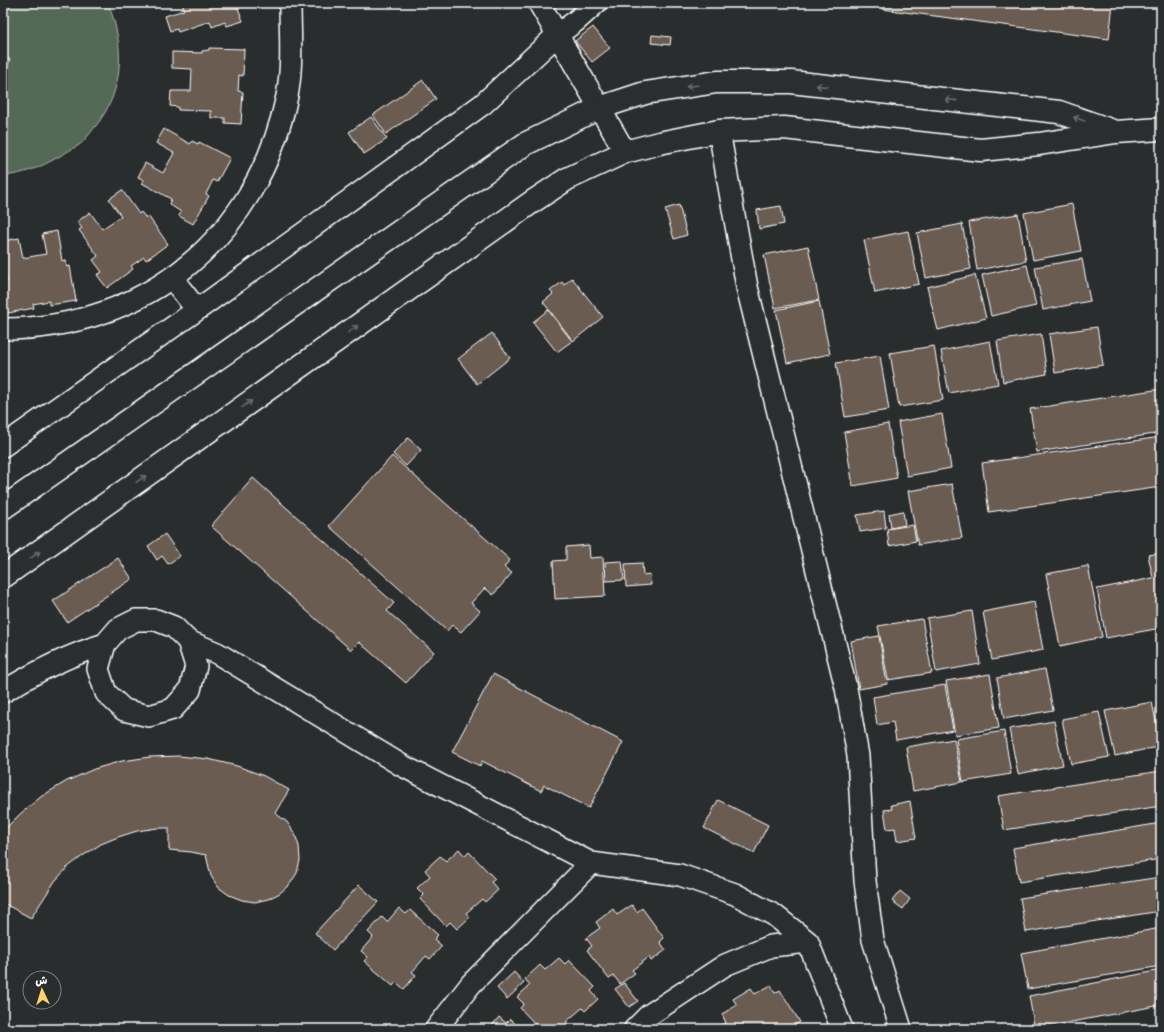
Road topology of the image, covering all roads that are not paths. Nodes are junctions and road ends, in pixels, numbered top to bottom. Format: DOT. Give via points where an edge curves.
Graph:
graph roads {
  1 [pos="290,3"];
  2 [pos="538,3"];
  3 [pos="596,3"];
  4 [pos="557,34"];
  5 [pos="599,108"];
  6 [pos="1161,129"];
  7 [pos="719,131"];
  8 [pos="1116,132"];
  9 [pos="625,152"];
  10 [pos="172,278"];
  11 [pos="197,310"];
  12 [pos="3,329"];
  13 [pos="3,446"];
  14 [pos="3,508"];
  15 [pos="3,577"];
  16 [pos="188,642"];
  17 [pos="105,644"];
  18 [pos="3,692"];
  19 [pos="591,863"];
  20 [pos="808,942"];
  21 [pos="436,1029"];
  22 [pos="635,1029"];
  23 [pos="842,1029"];
  24 [pos="901,1029"];
  1 -- 10 [label="street" via="291,68 284,108 272,149 245,200 228,224 210,246"];
  2 -- 4 [label="street"];
  3 -- 4 [label="street"];
  4 -- 5 [label="street"];
  4 -- 11 [label="street" via="484,104"];
  8 -- 5 [label="street, one-way" via="1059,112 791,82 718,82 645,93"];
  5 -- 9 [label="street"];
  5 -- 14 [label="street" via="525,144"];
  6 -- 8 [label="street"];
  7 -- 8 [label="street" via="784,128 981,150"];
  7 -- 9 [label="street"];
  7 -- 24 [label="street" via="747,287 846,688 858,756 865,881 872,940"];
  15 -- 9 [label="street, one-way" via="532,202 567,179"];
  10 -- 11 [label="street"];
  10 -- 12 [label="street" via="139,298 85,319 56,326"];
  11 -- 13 [label="street"];
  16 -- 17 [label="street" via="174,627 156,620 136,620 118,629"];
  16 -- 17 [label="street" via="196,666 190,690 173,709 149,716 124,710 106,693 98,668"];
  16 -- 19 [label="street" via="217,653 402,765"];
  17 -- 18 [label="street" via="80,652"];
  19 -- 20 [label="street" via="680,875 735,894 774,915"];
  19 -- 21 [label="street" via="471,984"];
  20 -- 22 [label="street" via="771,946 725,965 649,1015"];
  20 -- 23 [label="street"];
}
